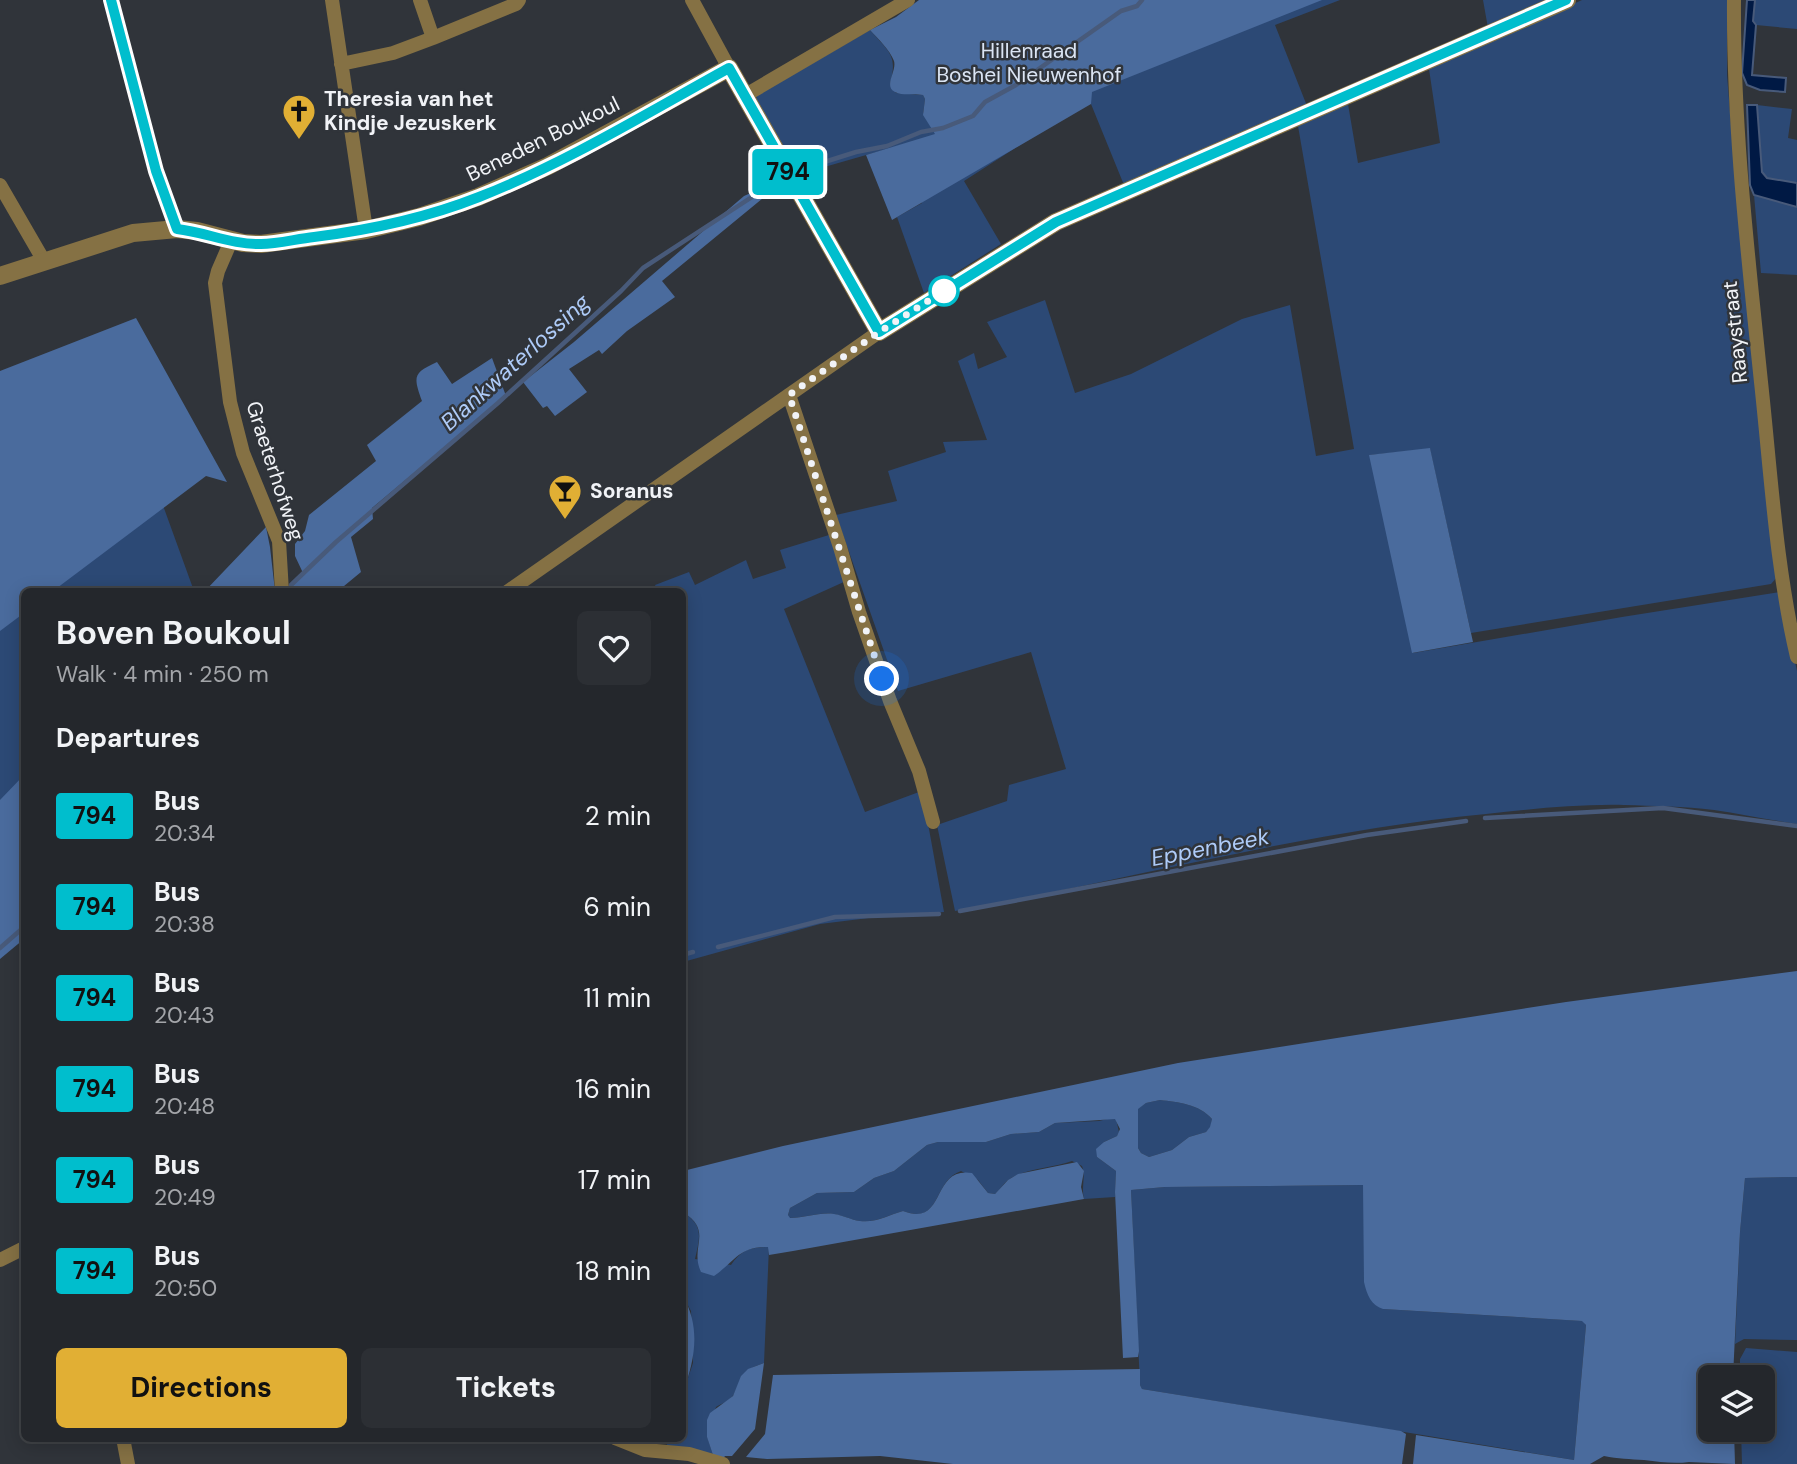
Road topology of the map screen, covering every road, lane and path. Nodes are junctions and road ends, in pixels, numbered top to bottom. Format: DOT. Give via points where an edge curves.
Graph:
graph roads {
  1 [pos="111,0"];
  2 [pos="332,0"];
  3 [pos="420,0"];
  4 [pos="519,0"];
  5 [pos="691,0"];
  6 [pos="908,0"];
  7 [pos="1567,0"];
  8 [pos="1734,0"];
  9 [pos="433,38"];
  10 [pos="341,64"];
  11 [pos="729,68"];
  12 [pos="744,96"];
  13 [pos="0,185"];
  14 [pos="177,229"];
  15 [pos="366,230"];
  16 [pos="231,240"];
  17 [pos="44,261"];
  18 [pos="0,276"];
  19 [pos="879,332"];
  20 [pos="789,395"];
  21 [pos="282,588"];
  22 [pos="513,588"];
  23 [pos="1797,657"];
  24 [pos="933,822"];
  25 [pos="21,1250"];
  26 [pos="0,1260"];
  27 [pos="124,1442"];
  28 [pos="625,1442"];
  29 [pos="128,1464"];
  30 [pos="723,1464"];
  1 -- 14 [label="street" via="156,171"];
  2 -- 10 [label="street"];
  3 -- 9 [label="street"];
  4 -- 9 [label="street"];
  5 -- 11 [label="street"];
  6 -- 12 [label="street"];
  7 -- 19 [label="street" via="1056,222"];
  8 -- 23 [label="street, Raaystraat" via="1733,74 1745,222 1777,539"];
  9 -- 10 [label="street" via="393,53"];
  10 -- 15 [label="street"];
  11 -- 12 [label="street"];
  11 -- 15 [label="street, Beneden Boukoul" via="513,182 454,205"];
  12 -- 19 [label="street"];
  13 -- 17 [label="street"];
  14 -- 16 [label="street, Beneden Boukoul"];
  14 -- 17 [label="street, Beneden Boukoul" via="132,233"];
  15 -- 16 [label="street, Beneden Boukoul" via="261,244"];
  16 -- 21 [label="street, Graeterhofweg" via="215,284 230,402 243,453 279,541"];
  17 -- 18 [label="street, Beneden Boukoul"];
  19 -- 20 [label="street"];
  20 -- 22 [label="street"];
  20 -- 24 [label="street"];
  25 -- 26 [label="street"];
  27 -- 29 [label="street"];
  28 -- 30 [label="street"];
}
